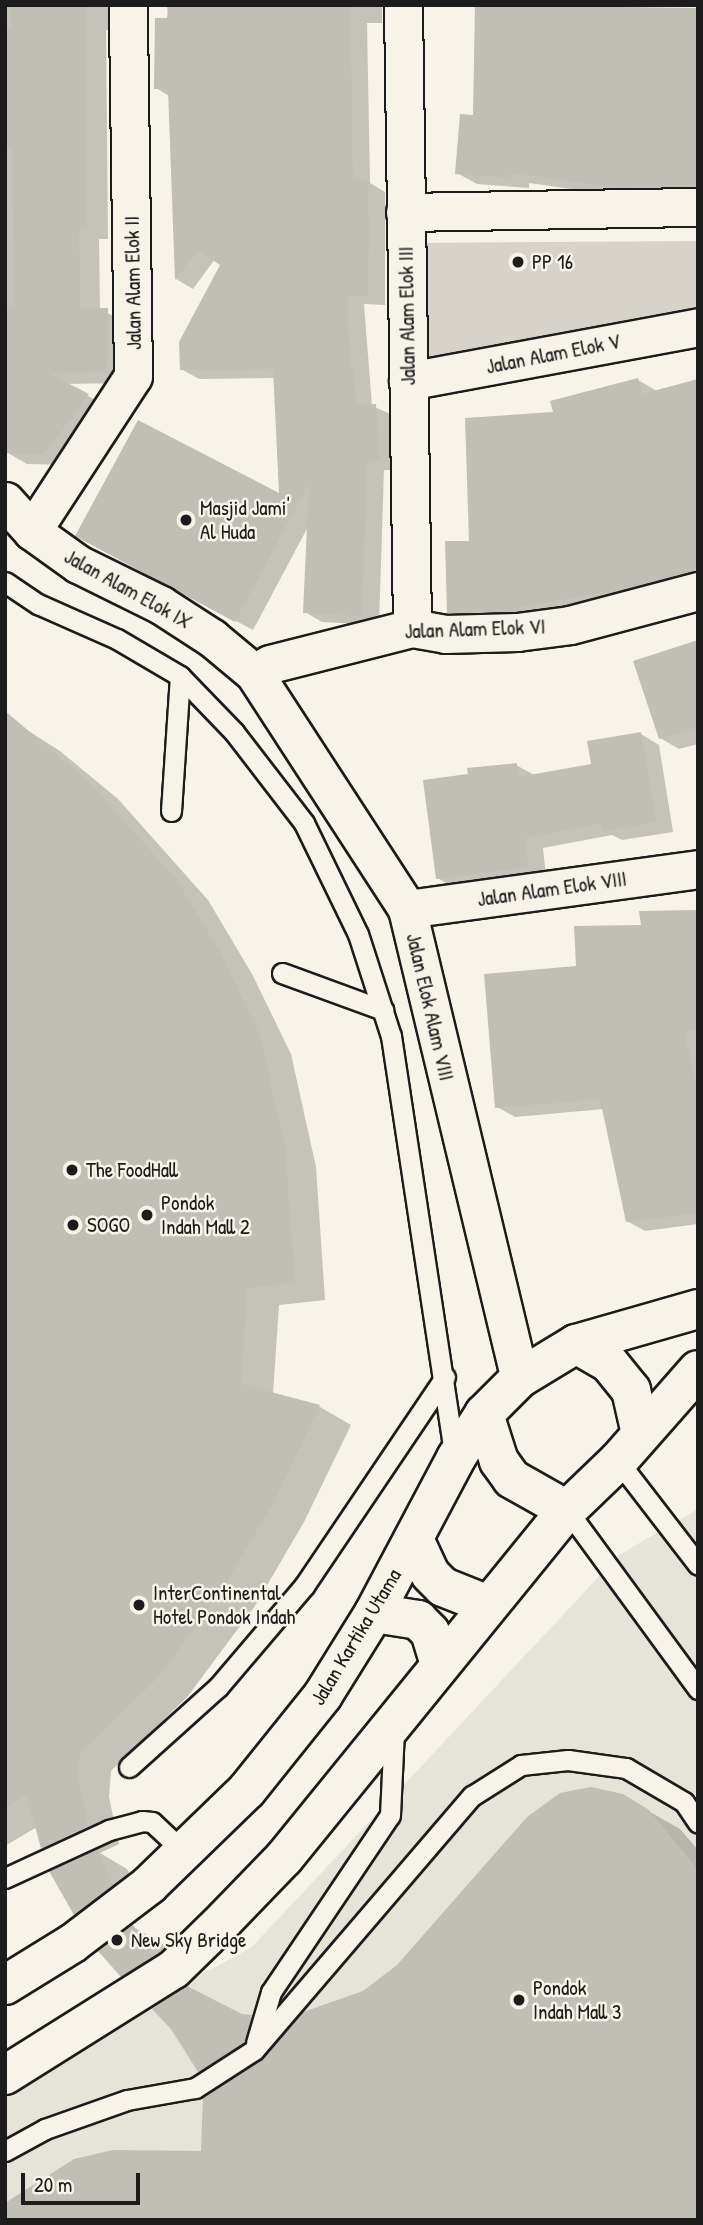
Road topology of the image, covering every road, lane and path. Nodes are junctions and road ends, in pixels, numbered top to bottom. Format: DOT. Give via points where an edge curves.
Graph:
graph roads {
  1 [pos="128,5"];
  2 [pos="403,5"];
  3 [pos="698,207"];
  4 [pos="405,212"];
  5 [pos="698,327"];
  6 [pos="408,381"];
  7 [pos="5,501"];
  8 [pos="32,531"];
  9 [pos="5,582"];
  10 [pos="698,591"];
  11 [pos="412,628"];
  12 [pos="254,673"];
  13 [pos="180,676"];
  14 [pos="171,811"];
  15 [pos="698,869"];
  16 [pos="407,909"];
  17 [pos="282,973"];
  18 [pos="383,1010"];
  19 [pos="698,1309"];
  20 [pos="576,1344"];
  21 [pos="698,1370"];
  22 [pos="445,1377"];
  23 [pos="520,1378"];
  24 [pos="484,1414"];
  25 [pos="630,1447"];
  26 [pos="456,1458"];
  27 [pos="567,1510"];
  28 [pos="414,1539"];
  29 [pos="698,1565"];
  30 [pos="486,1604"];
  31 [pos="374,1613"];
  32 [pos="439,1662"];
  33 [pos="698,1689"];
  34 [pos="395,1718"];
  35 [pos="129,1768"];
  36 [pos="698,1823"];
  37 [pos="184,1852"];
  38 [pos="5,1878"];
  39 [pos="5,1985"];
  40 [pos="254,2050"];
  41 [pos="5,2075"];
  42 [pos="5,2151"];
  1 -- 8 [label="street, Jalan Alam Elok II" via="133,376"];
  2 -- 4 [label="street, Jalan Alam Elok III"];
  3 -- 4 [label="street"];
  4 -- 6 [label="street, Jalan Alam Elok III"];
  5 -- 6 [label="street, Jalan Alam Elok V"];
  6 -- 11 [label="street, Jalan Alam Elok III"];
  7 -- 8 [label="street, Jalan Alam Elok IX"];
  8 -- 12 [label="street, Jalan Alam Elok IX" via="108,583 171,611"];
  9 -- 13 [label="lane" via="38,604 117,639"];
  10 -- 11 [label="street, Jalan Alam Elok VI" via="543,628 445,634"];
  11 -- 12 [label="street, Jalan Alam Elok VI" via="270,664"];
  12 -- 16 [label="street, Jalan Elok Alam VIII"];
  13 -- 14 [label="lane"];
  13 -- 18 [label="lane" via="234,732 303,823 358,934"];
  15 -- 16 [label="street, Jalan Alam Elok VIII"];
  16 -- 23 [label="street, Jalan Elok Alam VIII"];
  17 -- 18 [label="lane"];
  18 -- 22 [label="lane"];
  19 -- 20 [label="main road, Jalan Kartika Utama"];
  20 -- 23 [label="main road, Jalan Kartika Utama"];
  20 -- 25 [label="main road" via="609,1363 631,1391"];
  21 -- 25 [label="main road"];
  22 -- 26 [label="lane" via="449,1437"];
  22 -- 35 [label="lane" via="304,1586 218,1687"];
  23 -- 24 [label="main road, Jalan Kartika Utama"];
  24 -- 26 [label="main road, Jalan Kartika Utama"];
  24 -- 27 [label="main road" via="499,1461 512,1479"];
  25 -- 27 [label="main road"];
  25 -- 29 [label="lane"];
  26 -- 28 [label="main road, Jalan Kartika Utama"];
  27 -- 30 [label="main road"];
  27 -- 33 [label="lane"];
  28 -- 30 [label="main road" via="430,1574 443,1587"];
  28 -- 31 [label="main road, Jalan Kartika Utama"];
  30 -- 32 [label="main road"];
  31 -- 32 [label="main road" via="418,1620 430,1632"];
  31 -- 37 [label="main road, Jalan Kartika Utama" via="298,1730"];
  32 -- 34 [label="main road"];
  34 -- 40 [label="lane" via="390,1815 271,1992"];
  34 -- 41 [label="main road" via="284,1858 174,1969"];
  36 -- 40 [label="lane" via="684,1802 626,1768 568,1760 521,1765 472,1796"];
  37 -- 38 [label="lane" via="152,1822 142,1821 109,1830"];
  37 -- 39 [label="main road, Jalan Kartika Utama" via="73,1943"];
  40 -- 42 [label="lane" via="195,2088 127,2100 45,2129"];
}
